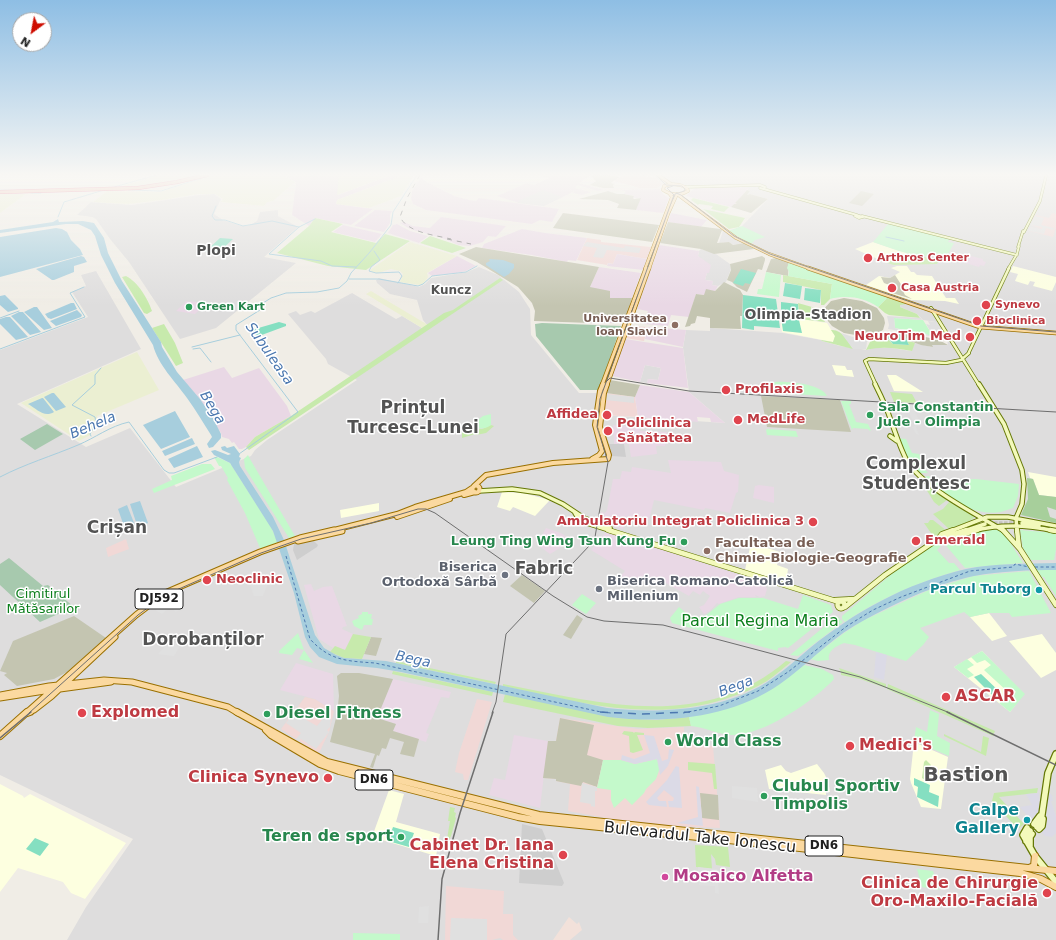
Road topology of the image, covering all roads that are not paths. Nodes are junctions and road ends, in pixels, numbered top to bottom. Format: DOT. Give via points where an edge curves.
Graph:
graph roads {
  1 [pos="664,219"];
  2 [pos="666,219"];
  3 [pos="711,219"];
  4 [pos="714,219"];
  5 [pos="874,219"];
  6 [pos="1031,219"];
  7 [pos="1015,255"];
  8 [pos="931,309"];
  9 [pos="941,313"];
  10 [pos="936,315"];
  11 [pos="939,322"];
  12 [pos="982,326"];
  13 [pos="1056,333"];
  14 [pos="957,350"];
  15 [pos="969,353"];
  16 [pos="964,362"];
  17 [pos="946,363"];
  18 [pos="608,376"];
  19 [pos="890,436"];
  20 [pos="898,442"];
  21 [pos="592,460"];
  22 [pos="477,488"];
  23 [pos="975,513"];
  24 [pos="995,516"];
  25 [pos="1005,517"];
  26 [pos="984,518"];
  27 [pos="1016,518"];
  28 [pos="977,520"];
  29 [pos="1022,523"];
  30 [pos="985,524"];
  31 [pos="998,525"];
  32 [pos="1015,525"];
  33 [pos="1056,528"];
  34 [pos="938,539"];
  35 [pos="292,542"];
  36 [pos="275,548"];
  37 [pos="1020,549"];
  38 [pos="854,599"];
  39 [pos="829,600"];
  40 [pos="840,604"];
  41 [pos="1055,604"];
  42 [pos="1056,610"];
  43 [pos="76,674"];
  44 [pos="115,681"];
  45 [pos="84,682"];
  46 [pos="66,684"];
  47 [pos="58,687"];
  48 [pos="51,690"];
  49 [pos="30,693"];
  50 [pos="0,696"];
  51 [pos="35,704"];
  52 [pos="24,715"];
  53 [pos="264,728"];
  54 [pos="0,736"];
  55 [pos="1056,754"];
  56 [pos="1037,827"];
  57 [pos="1031,849"];
  58 [pos="1035,856"];
  59 [pos="1027,868"];
  60 [pos="1047,870"];
  61 [pos="1056,871"];
  62 [pos="1056,882"];
  63 [pos="1056,887"];
  1 -- 18 [label="main road, DJ592"];
  2 -- 18 [label="main road, DJ592"];
  3 -- 8 [label="main road" via="729,233 764,252"];
  4 -- 8 [label="main road" via="754,246"];
  5 -- 7 [label="main road"];
  6 -- 7 [label="main road"];
  7 -- 12 [label="main road"];
  8 -- 9 [label="main road"];
  8 -- 10 [label="main road"];
  8 -- 11 [label="main road"];
  8 -- 12 [label="main road"];
  9 -- 10 [label="main road"];
  9 -- 12 [label="main road"];
  10 -- 11 [label="main road"];
  11 -- 14 [label="main road"];
  12 -- 13 [label="main road"];
  12 -- 15 [label="main road"];
  14 -- 15 [label="main road"];
  14 -- 16 [label="main road"];
  15 -- 16 [label="main road"];
  16 -- 17 [label="main road"];
  16 -- 17 [label="main road"];
  16 -- 27 [label="main road" via="1006,428 1022,470 1023,499"];
  17 -- 20 [label="main road" via="870,359 866,361"];
  18 -- 21 [label="main road, DJ592" via="598,400 595,421 602,448 600,455"];
  18 -- 21 [label="main road, DJ592" via="600,425 609,455 608,459"];
  19 -- 20 [label="main road"];
  20 -- 23 [label="main road" via="908,462 920,475 944,495"];
  21 -- 22 [label="main road, DJ592" via="553,463 486,475"];
  22 -- 35 [label="main road, DJ592" via="397,514"];
  22 -- 35 [label="main road, DJ592" via="430,507"];
  22 -- 39 [label="main road" via="540,493 564,504 580,521"];
  23 -- 26 [label="main road"];
  23 -- 28 [label="main road"];
  24 -- 25 [label="main road"];
  24 -- 26 [label="main road"];
  24 -- 31 [label="main road" via="993,520"];
  25 -- 27 [label="main road"];
  25 -- 32 [label="main road"];
  26 -- 28 [label="main road"];
  26 -- 31 [label="main road"];
  27 -- 32 [label="main road"];
  27 -- 33 [label="main road"];
  28 -- 34 [label="main road" via="942,534"];
  29 -- 33 [label="main road"];
  30 -- 34 [label="main road"];
  31 -- 32 [label="main road"];
  31 -- 34 [label="main road" via="948,539"];
  31 -- 37 [label="main road"];
  32 -- 33 [label="main road"];
  32 -- 37 [label="main road"];
  34 -- 38 [label="main road"];
  35 -- 36 [label="main road, DJ592"];
  36 -- 43 [label="main road, DJ592" via="159,599"];
  36 -- 47 [label="main road, DJ592" via="219,569 156,598"];
  37 -- 41 [label="main road"];
  38 -- 39 [label="main road"];
  38 -- 40 [label="main road"];
  38 -- 40 [label="main road" via="845,607"];
  39 -- 40 [label="main road"];
  41 -- 42 [label="main road"];
  43 -- 45 [label="main road" via="76,679"];
  43 -- 46 [label="main road, DJ592"];
  44 -- 45 [label="main road, DN6"];
  44 -- 47 [label="main road, DN6"];
  44 -- 53 [label="main road, DN6" via="141,683 220,704"];
  45 -- 46 [label="main road, DN6"];
  46 -- 47 [label="main road"];
  47 -- 48 [label="main road, DN6"];
  47 -- 50 [label="main road, DN6"];
  47 -- 52 [label="main road" via="34,710"];
  48 -- 49 [label="main road, DN6"];
  48 -- 51 [label="main road"];
  49 -- 50 [label="main road, DN6"];
  49 -- 51 [label="main road" via="36,697"];
  51 -- 52 [label="main road"];
  52 -- 54 [label="main road"];
  53 -- 59 [label="main road, Bulevardul Take Ionescu / DN6" via="327,762 544,816"];
  53 -- 63 [label="main road, Bulevardul Take Ionescu / DN6" via="271,735 325,766 518,817 1020,873 1037,877"];
  55 -- 56 [label="main road" via="1045,785 1043,823"];
  57 -- 57 [label="main road" via="1029,840 1030,831 1026,841"];
  57 -- 58 [label="main road"];
  58 -- 59 [label="main road" via="1033,867"];
  58 -- 60 [label="main road"];
  59 -- 60 [label="main road, Bulevardul Take Ionescu / DN6"];
  60 -- 61 [label="main road, DN6"];
  60 -- 62 [label="main road"];
}
